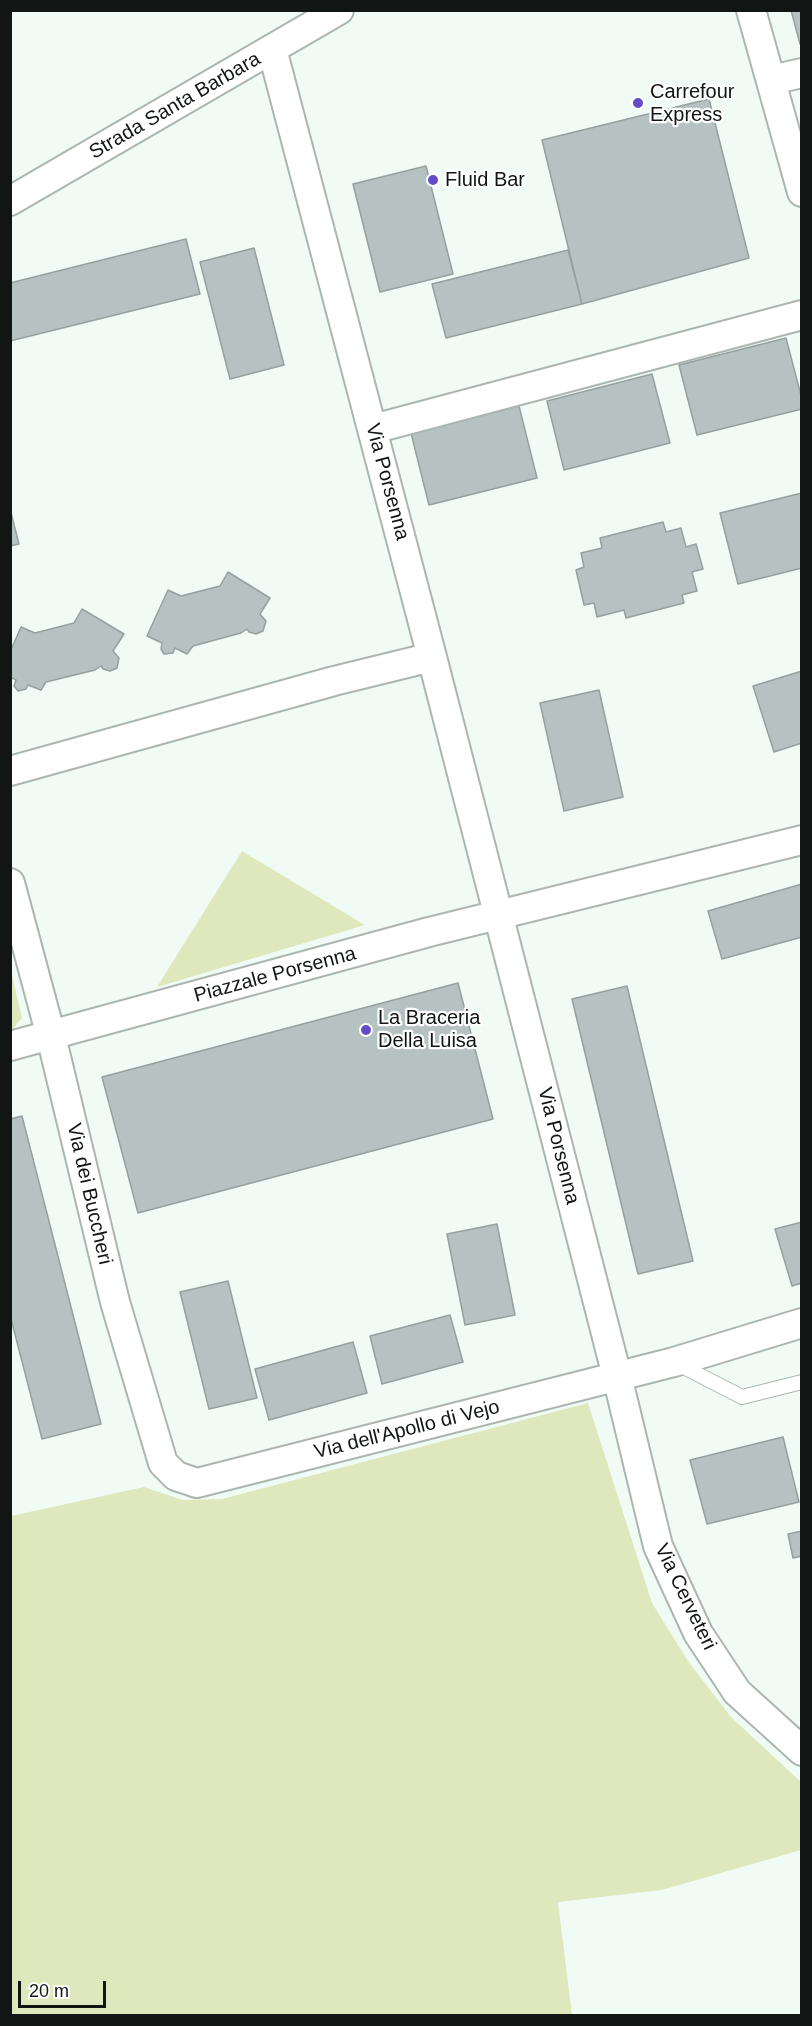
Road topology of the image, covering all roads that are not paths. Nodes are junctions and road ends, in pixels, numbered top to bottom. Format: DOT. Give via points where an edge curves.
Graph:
graph roads {
  1 [pos="339,10"];
  2 [pos="751,10"];
  3 [pos="272,50"];
  4 [pos="801,74"];
  5 [pos="771,80"];
  6 [pos="801,192"];
  7 [pos="10,201"];
  8 [pos="801,315"];
  9 [pos="373,429"];
  10 [pos="432,657"];
  11 [pos="10,771"];
  12 [pos="801,840"];
  13 [pos="10,883"];
  14 [pos="499,916"];
  15 [pos="51,1036"];
  16 [pos="10,1046"];
  17 [pos="801,1323"];
  18 [pos="674,1362"];
  19 [pos="617,1376"];
  20 [pos="801,1382"];
  21 [pos="197,1483"];
  22 [pos="801,1751"];
  1 -- 3 [label="street, Strada Santa Barbara"];
  2 -- 5 [label="street"];
  3 -- 7 [label="street, Strada Santa Barbara"];
  3 -- 9 [label="street, Via Porsenna"];
  4 -- 5 [label="street"];
  5 -- 6 [label="street"];
  8 -- 9 [label="street"];
  9 -- 10 [label="street, Via Porsenna"];
  10 -- 11 [label="street"];
  10 -- 14 [label="street, Via Porsenna"];
  12 -- 14 [label="street"];
  13 -- 15 [label="street, Via dei Buccheri"];
  14 -- 15 [label="street, Piazzale Porsenna"];
  14 -- 19 [label="street, Via Porsenna"];
  15 -- 16 [label="street, Piazzale Porsenna"];
  15 -- 21 [label="street, Via dei Buccheri" via="115,1302 163,1463 176,1476"];
  17 -- 18 [label="street, Via dell'Apollo di Vejo"];
  18 -- 19 [label="street, Via dell'Apollo di Vejo"];
  18 -- 20 [label="lane" via="742,1397"];
  19 -- 21 [label="street, Via dell'Apollo di Vejo"];
  19 -- 22 [label="street, Via Cerveteri" via="658,1546 698,1634 737,1692"];
}
